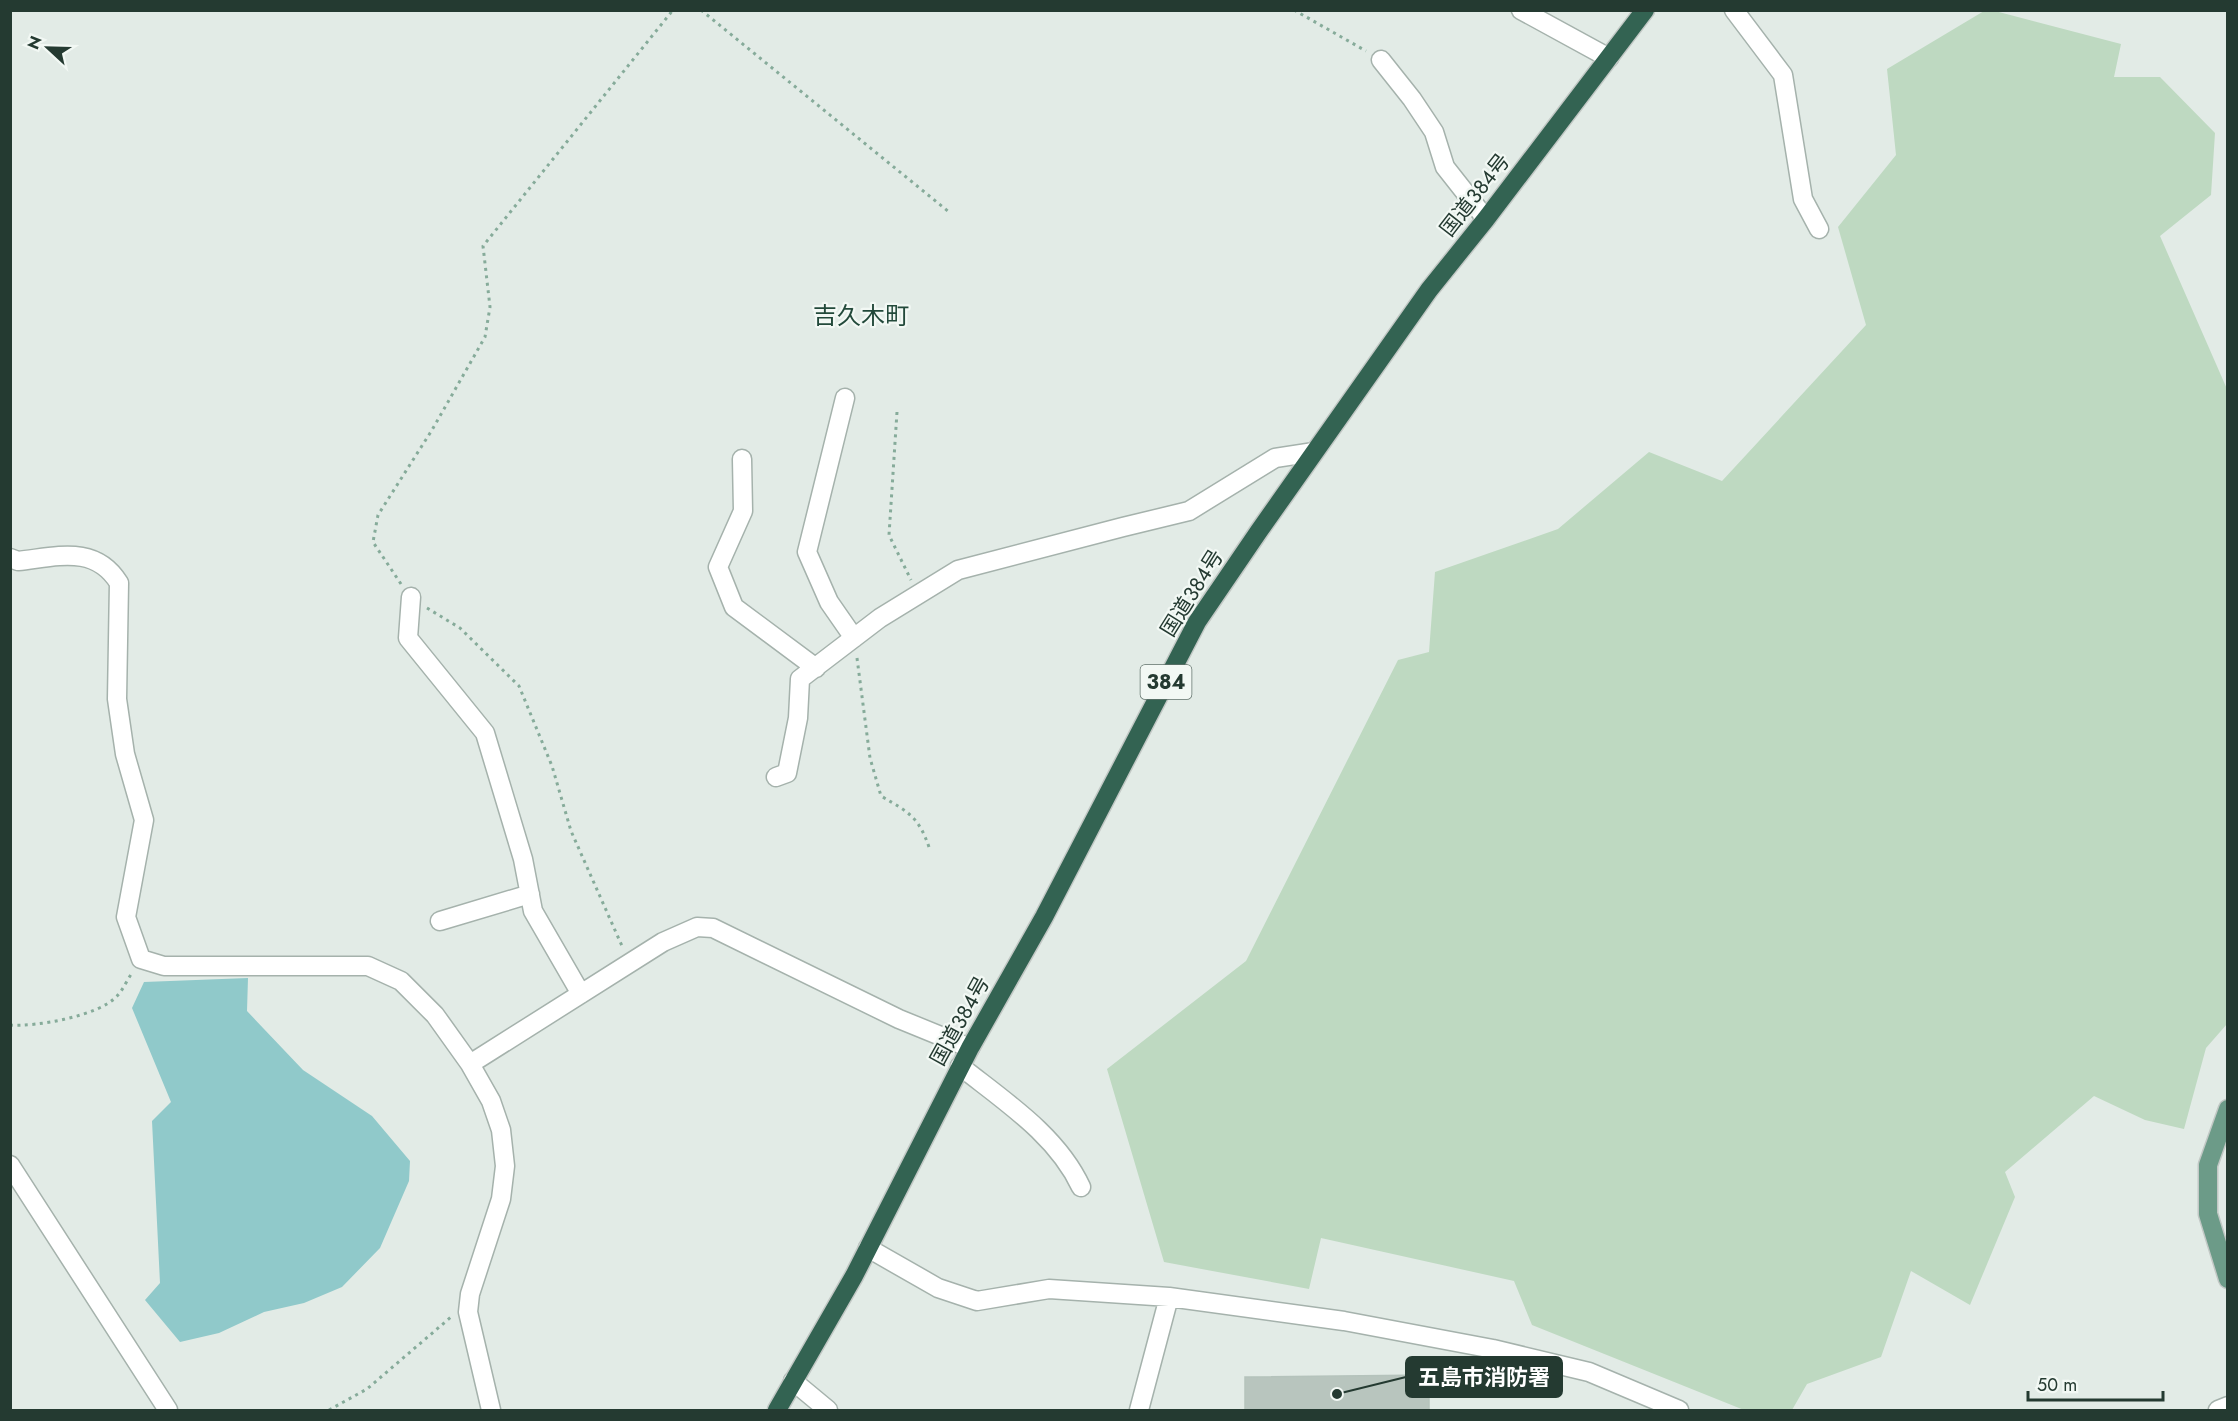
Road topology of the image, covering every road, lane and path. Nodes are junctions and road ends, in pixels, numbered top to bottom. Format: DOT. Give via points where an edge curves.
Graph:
graph roads {
  1 [pos="672,10"];
  2 [pos="701,10"];
  3 [pos="1294,10"];
  4 [pos="1521,10"];
  5 [pos="1645,10"];
  6 [pos="1734,10"];
  7 [pos="1609,58"];
  8 [pos="1381,60"];
  9 [pos="949,212"];
  10 [pos="1486,219"];
  11 [pos="1819,229"];
  12 [pos="845,398"];
  13 [pos="897,412"];
  14 [pos="1314,452"];
  15 [pos="742,459"];
  16 [pos="10,558"];
  17 [pos="918,595"];
  18 [pos="411,597"];
  19 [pos="854,638"];
  20 [pos="816,668"];
  21 [pos="776,777"];
  22 [pos="930,850"];
  23 [pos="530,894"];
  24 [pos="440,921"];
  25 [pos="141,959"];
  26 [pos="628,964"];
  27 [pos="581,994"];
  28 [pos="10,1024"];
  29 [pos="970,1048"];
  30 [pos="470,1064"];
  31 [pos="960,1066"];
  32 [pos="2228,1108"];
  33 [pos="10,1165"];
  34 [pos="1081,1187"];
  35 [pos="868,1248"];
  36 [pos="2228,1278"];
  37 [pos="1169,1297"];
  38 [pos="469,1301"];
  39 [pos="793,1381"];
  40 [pos="2228,1406"];
  41 [pos="168,1410"];
  42 [pos="329,1410"];
  43 [pos="491,1410"];
  44 [pos="777,1410"];
  45 [pos="828,1410"];
  46 [pos="1139,1410"];
  47 [pos="1679,1410"];
  48 [pos="2218,1410"];
  1 -- 18 [label="path" via="483,246 490,307 484,337 378,515 373,542"];
  2 -- 9 [label="path"];
  3 -- 8 [label="path"];
  4 -- 7 [label="street"];
  5 -- 7 [label="highway, 国道384号 / 384"];
  6 -- 11 [label="street" via="1783,75 1803,199"];
  7 -- 10 [label="highway, 国道384号 / 384"];
  8 -- 10 [label="street" via="1434,132 1445,167"];
  10 -- 14 [label="highway, 国道384号 / 384" via="1429,291"];
  12 -- 19 [label="street" via="807,552 829,602"];
  13 -- 17 [label="path" via="890,535"];
  14 -- 17 [label="street" via="1275,458 1190,511 958,570"];
  14 -- 29 [label="highway, 国道384号 / 384" via="1197,622 1044,917"];
  15 -- 20 [label="street" via="743,511 718,567 734,607"];
  16 -- 25 [label="street" via="18,561 79,555 110,569 118,584 117,699 125,754 144,820 126,917"];
  17 -- 19 [label="street"];
  18 -- 23 [label="street" via="408,638 485,733"];
  18 -- 26 [label="path" via="460,628 519,686 552,766 571,831"];
  19 -- 20 [label="street"];
  19 -- 22 [label="path" via="870,758 881,796 909,813 921,826"];
  20 -- 21 [label="street" via="800,679 798,718 787,773"];
  23 -- 24 [label="street"];
  23 -- 27 [label="street" via="533,910"];
  25 -- 28 [label="path" via="116,997 105,1005 76,1016"];
  25 -- 30 [label="street" via="164,966 368,966 401,981 435,1015"];
  26 -- 27 [label="street"];
  26 -- 29 [label="street" via="697,927 713,928 899,1019"];
  27 -- 30 [label="street"];
  29 -- 31 [label="highway, 国道384号 / 384"];
  30 -- 38 [label="street" via="491,1101 501,1130 505,1166 501,1199"];
  31 -- 34 [label="street" via="1041,1131"];
  31 -- 35 [label="highway, 国道384号 / 384"];
  32 -- 36 [label="main road" via="2208,1165 2208,1214"];
  33 -- 41 [label="street"];
  35 -- 37 [label="street" via="938,1288 977,1301 1049,1289"];
  35 -- 39 [label="highway, 国道384号 / 384"];
  37 -- 46 [label="street"];
  37 -- 47 [label="street" via="1344,1321 1493,1349 1588,1372"];
  38 -- 42 [label="path" via="367,1389"];
  38 -- 43 [label="street"];
  39 -- 44 [label="highway, 国道384号 / 384"];
  39 -- 45 [label="street"];
  40 -- 48 [label="street"];
}
